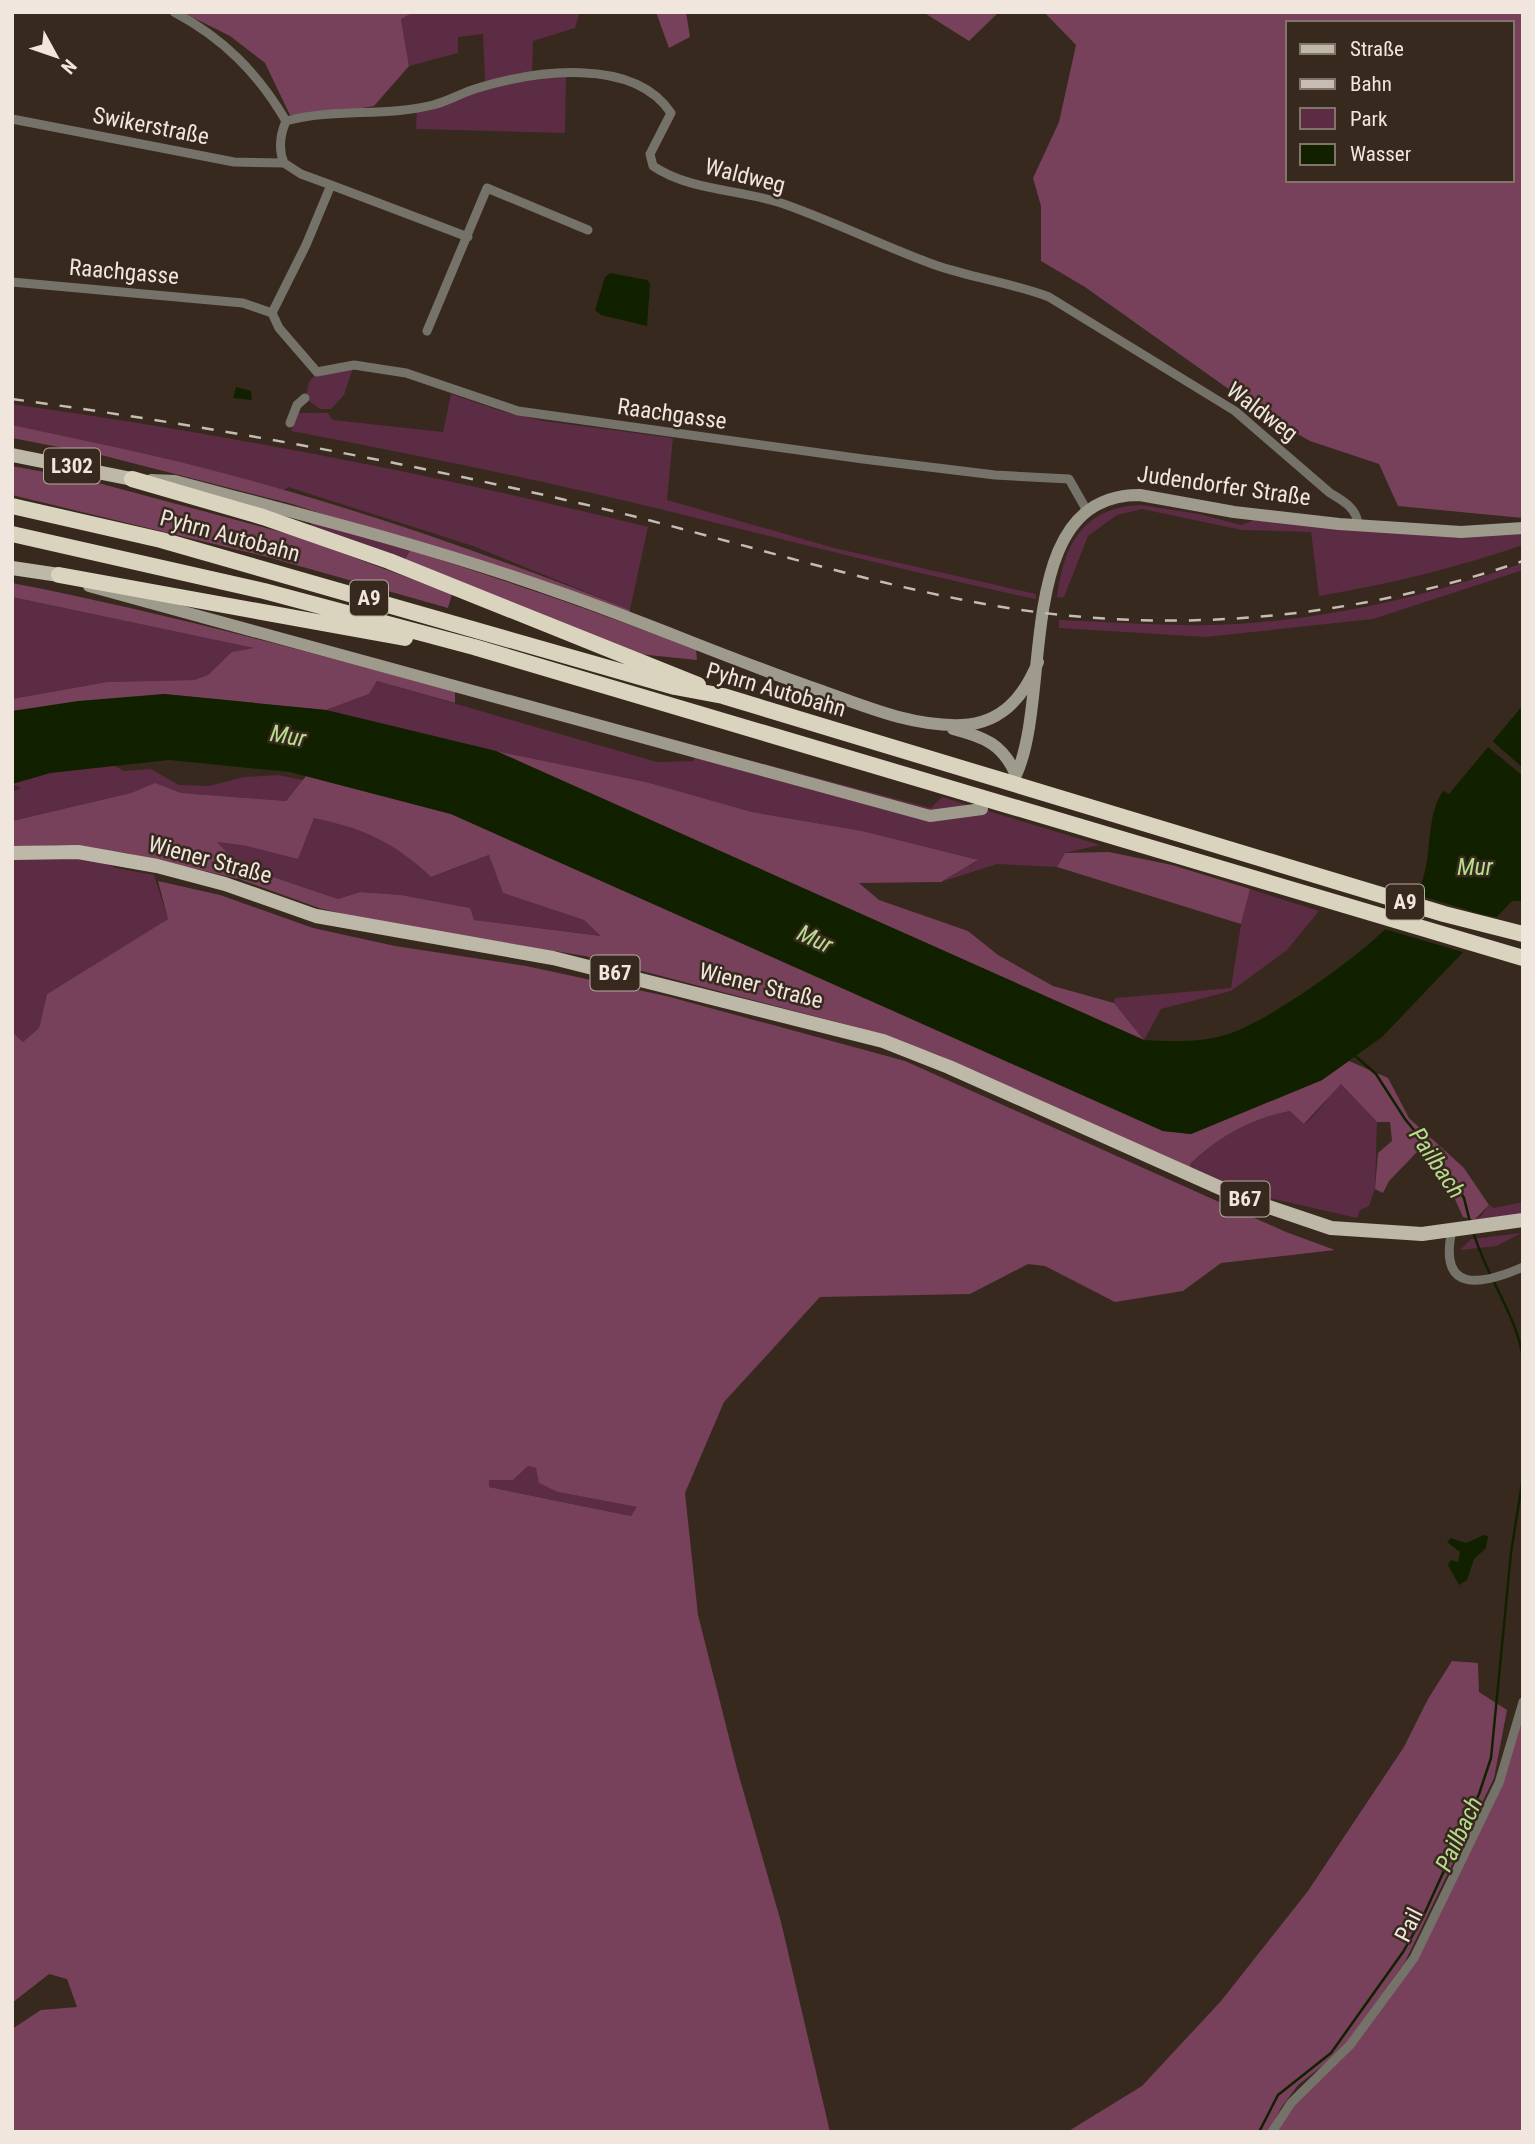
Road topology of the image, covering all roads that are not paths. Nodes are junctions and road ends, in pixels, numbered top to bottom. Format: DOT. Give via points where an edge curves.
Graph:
graph roads {
  1 [pos="174,12"];
  2 [pos="12,119"];
  3 [pos="286,121"];
  4 [pos="284,163"];
  5 [pos="331,185"];
  6 [pos="588,230"];
  7 [pos="468,237"];
  8 [pos="12,282"];
  9 [pos="272,313"];
  10 [pos="427,331"];
  11 [pos="305,398"];
  12 [pos="290,423"];
  13 [pos="12,455"];
  14 [pos="132,479"];
  15 [pos="12,506"];
  16 [pos="1083,513"];
  17 [pos="1358,525"];
  18 [pos="1523,528"];
  19 [pos="12,534"];
  20 [pos="12,568"];
  21 [pos="59,575"];
  22 [pos="1038,662"];
  23 [pos="523,663"];
  24 [pos="723,696"];
  25 [pos="935,725"];
  26 [pos="982,809"];
  27 [pos="12,853"];
  28 [pos="1523,934"];
  29 [pos="1523,958"];
  30 [pos="1523,1220"];
  31 [pos="1452,1230"];
  32 [pos="1523,1267"];
  33 [pos="1523,1702"];
  34 [pos="1272,2132"];
  1 -- 3 [label="street" via="202,27 240,58 267,88"];
  2 -- 4 [label="street, Swikerstraße" via="234,162"];
  3 -- 4 [label="street" via="280,153"];
  3 -- 17 [label="street, Waldweg" via="310,114 433,105 530,75 608,73 663,100 671,113 650,154 653,166 663,173 717,191 778,202 935,265 1049,298 1235,411 1345,502"];
  4 -- 5 [label="street, Swikerstraße"];
  5 -- 7 [label="street, Swikerstraße"];
  5 -- 9 [label="street"];
  6 -- 7 [label="street" via="486,188"];
  7 -- 10 [label="street"];
  8 -- 9 [label="street, Raachgasse" via="243,303"];
  9 -- 16 [label="street, Raachgasse" via="279,328 317,372 354,365 406,373 518,411 876,461 1069,479"];
  11 -- 12 [label="street"];
  13 -- 14 [label="main road, L302"];
  14 -- 24 [label="highway" via="263,517 389,561"];
  14 -- 25 [label="main road, L302" via="175,481 350,527 561,593 761,670 888,714"];
  15 -- 24 [label="highway, Pyhrn Autobahn / A9" via="161,540 675,687"];
  16 -- 17 [label="main road, Judendorfer Straße" via="1113,498 1140,495 1234,512"];
  16 -- 22 [label="main road, L302" via="1056,553"];
  17 -- 18 [label="main road, Judendorfer Straße" via="1461,532"];
  19 -- 23 [label="highway, Pyhrn Autobahn / A9" via="264,591"];
  20 -- 21 [label="main road"];
  21 -- 23 [label="highway"];
  21 -- 26 [label="main road" via="109,593 930,816"];
  22 -- 25 [label="main road, L302" via="1024,692 997,716 974,723"];
  22 -- 25 [label="main road, L302" via="1031,727 1016,775 1005,752 989,740"];
  23 -- 29 [label="highway, Pyhrn Autobahn / A9"];
  24 -- 28 [label="highway, Pyhrn Autobahn / A9"];
  27 -- 31 [label="main road, Wiener Straße / B67" via="78,852 157,866 316,916 553,958 872,1038 1295,1218 1361,1232"];
  30 -- 31 [label="main road, Wiener Straße / B67"];
  31 -- 32 [label="street" via="1447,1254 1450,1268 1460,1276 1479,1281"];
  33 -- 34 [label="street, Pail" via="1499,1783 1414,1958 1350,2045 1291,2103"];
}
